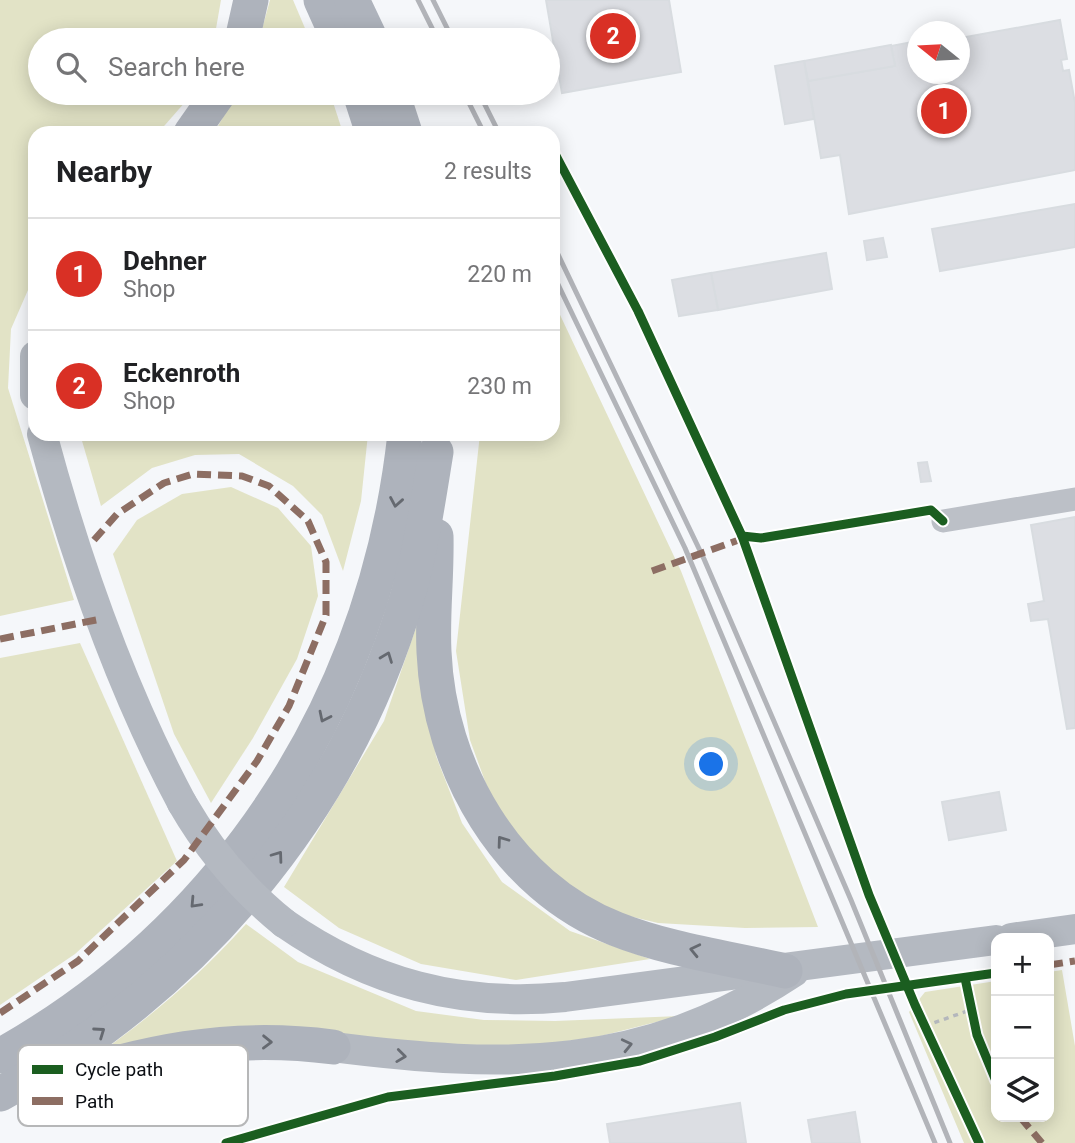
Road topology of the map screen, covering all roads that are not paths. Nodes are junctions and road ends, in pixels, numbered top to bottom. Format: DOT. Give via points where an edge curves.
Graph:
graph roads {
  1 [pos="251,0"];
  2 [pos="321,0"];
  3 [pos="352,0"];
  4 [pos="245,28"];
  5 [pos="334,28"];
  6 [pos="365,28"];
  7 [pos="211,105"];
  8 [pos="364,105"];
  9 [pos="396,105"];
  10 [pos="196,126"];
  11 [pos="371,126"];
  12 [pos="403,126"];
  13 [pos="44,441"];
  14 [pos="65,441"];
  15 [pos="404,441"];
  16 [pos="437,443"];
  17 [pos="1075,499"];
  18 [pos="943,521"];
  19 [pos="154,744"];
  20 [pos="1075,929"];
  21 [pos="1047,933"];
  22 [pos="991,941"];
  23 [pos="792,970"];
  24 [pos="79,1045"];
  25 [pos="196,1045"];
  26 [pos="333,1047"];
  27 [pos="0,1056"];
  28 [pos="18,1084"];
  29 [pos="18,1090"];
  30 [pos="0,1095"];
  1 -- 4 [label="highway"];
  2 -- 5 [label="highway"];
  3 -- 6 [label="highway"];
  7 -- 10 [label="highway"];
  8 -- 11 [label="highway"];
  9 -- 12 [label="highway"];
  13 -- 19 [label="main road" via="101,619"];
  14 -- 19 [label="main road"];
  15 -- 27 [label="highway, one-way" via="393,517 369,608 334,696 290,779 232,861 163,935 87,1000"];
  23 -- 16 [label="highway, one-way" via="638,937 592,918 526,871 491,827 453,751 437,687"];
  24 -- 16 [label="highway, one-way" via="183,963 247,895 304,818 353,734 392,644 419,551"];
  17 -- 18 [label="street"];
  19 -- 23 [label="main road, bridge" via="182,803 232,874 284,923 332,954 375,974 470,998 555,998"];
  20 -- 21 [label="main road"];
  22 -- 23 [label="main road"];
  26 -- 23 [label="main road, one-way" via="489,1061 605,1050 679,1031 731,1011"];
  25 -- 26 [label="highway, one-way" via="269,1042"];
  30 -- 28 [label="highway, one-way"];
  30 -- 29 [label="highway, one-way"];
}
